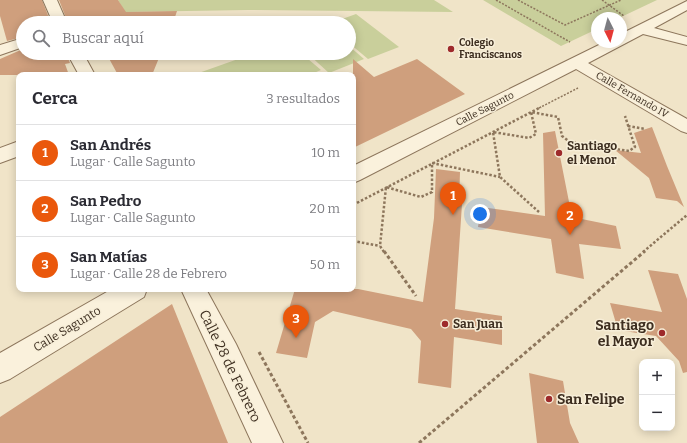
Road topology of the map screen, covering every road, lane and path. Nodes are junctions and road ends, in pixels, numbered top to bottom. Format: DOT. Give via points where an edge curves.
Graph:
graph roads {
  1 [pos="50,0"];
  2 [pos="496,0"];
  3 [pos="518,0"];
  4 [pos="602,0"];
  5 [pos="621,0"];
  6 [pos="610,5"];
  7 [pos="687,5"];
  8 [pos="619,12"];
  9 [pos="57,16"];
  10 [pos="640,28"];
  11 [pos="627,36"];
  12 [pos="687,42"];
  13 [pos="16,44"];
  14 [pos="1,48"];
  15 [pos="596,48"];
  16 [pos="576,54"];
  17 [pos="79,60"];
  18 [pos="85,72"];
  19 [pos="584,84"];
  20 [pos="531,112"];
  21 [pos="623,112"];
  22 [pos="687,127"];
  23 [pos="493,132"];
  24 [pos="16,149"];
  25 [pos="0,156"];
  26 [pos="432,164"];
  27 [pos="356,173"];
  28 [pos="500,177"];
  29 [pos="386,187"];
  30 [pos="356,203"];
  31 [pos="539,212"];
  32 [pos="687,215"];
  33 [pos="356,242"];
  34 [pos="380,246"];
  35 [pos="130,292"];
  36 [pos="195,292"];
  37 [pos="416,296"];
  38 [pos="255,345"];
  39 [pos="0,369"];
  40 [pos="268,443"];
  41 [pos="308,443"];
  42 [pos="419,443"];
  1 -- 9 [label="street"];
  2 -- 16 [label="path"];
  3 -- 6 [label="path" via="565,25"];
  4 -- 6 [label="path"];
  5 -- 6 [label="path"];
  6 -- 8 [label="path"];
  7 -- 10 [label="street"];
  10 -- 11 [label="street"];
  10 -- 12 [label="street"];
  13 -- 14 [label="street"];
  15 -- 16 [label="street, Calle Sagunto"];
  16 -- 22 [label="street, Calle Fernando IV"];
  16 -- 27 [label="street, Calle Sagunto"];
  17 -- 18 [label="street"];
  19 -- 20 [label="path"];
  20 -- 21 [label="path" via="558,117 562,136 570,142 629,151 635,147"];
  20 -- 23 [label="path"];
  20 -- 23 [label="path" via="536,134 529,138"];
  23 -- 26 [label="path"];
  23 -- 28 [label="path"];
  24 -- 25 [label="street"];
  26 -- 28 [label="path"];
  26 -- 29 [label="path"];
  26 -- 29 [label="path" via="432,192 421,197"];
  28 -- 31 [label="path"];
  29 -- 30 [label="path"];
  29 -- 34 [label="path"];
  32 -- 42 [label="path"];
  33 -- 34 [label="path"];
  34 -- 37 [label="path"];
  35 -- 39 [label="street, Calle Sagunto"];
  36 -- 40 [label="street, Calle 28 de Febrero"];
  38 -- 41 [label="path"];
}
